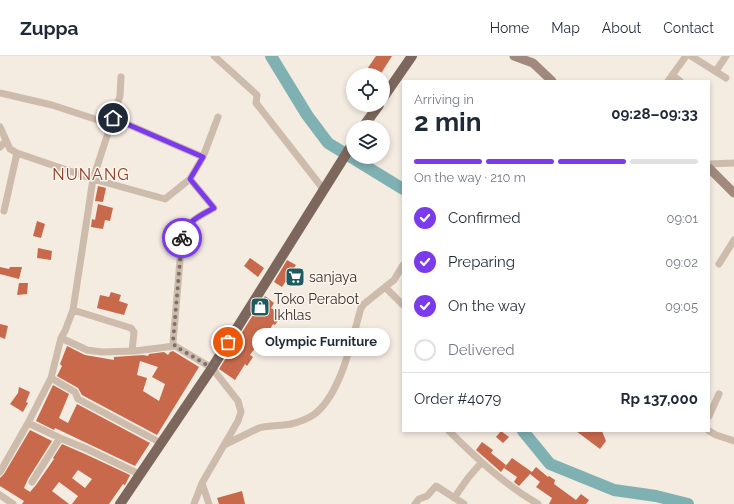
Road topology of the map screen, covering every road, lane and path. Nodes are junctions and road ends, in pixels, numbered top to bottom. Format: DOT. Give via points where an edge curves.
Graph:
graph roads {
  1 [pos="214,56"];
  2 [pos="412,56"];
  3 [pos="514,56"];
  4 [pos="686,56"];
  5 [pos="691,56"];
  6 [pos="726,56"];
  7 [pos="716,71"];
  8 [pos="121,77"];
  9 [pos="670,78"];
  10 [pos="726,78"];
  11 [pos="551,80"];
  12 [pos="390,88"];
  13 [pos="0,93"];
  14 [pos="218,117"];
  15 [pos="111,121"];
  16 [pos="0,127"];
  17 [pos="6,141"];
  18 [pos="0,147"];
  19 [pos="17,154"];
  20 [pos="346,154"];
  21 [pos="203,157"];
  22 [pos="734,163"];
  23 [pos="710,164"];
  24 [pos="710,169"];
  25 [pos="93,179"];
  26 [pos="190,179"];
  27 [pos="324,190"];
  28 [pos="734,193"];
  29 [pos="4,211"];
  30 [pos="734,240"];
  31 [pos="719,264"];
  32 [pos="402,267"];
  33 [pos="386,288"];
  34 [pos="402,304"];
  35 [pos="73,310"];
  36 [pos="61,338"];
  37 [pos="175,346"];
  38 [pos="132,351"];
  39 [pos="212,368"];
  40 [pos="51,378"];
  41 [pos="719,394"];
  42 [pos="710,414"];
  43 [pos="28,423"];
  44 [pos="450,432"];
  45 [pos="710,432"];
  46 [pos="60,438"];
  47 [pos="734,441"];
  48 [pos="161,443"];
  49 [pos="224,445"];
  50 [pos="481,463"];
  51 [pos="0,472"];
  52 [pos="140,474"];
  53 [pos="32,482"];
  54 [pos="202,483"];
  55 [pos="0,495"];
  56 [pos="454,498"];
  57 [pos="524,501"];
  58 [pos="13,504"];
  59 [pos="120,504"];
  60 [pos="194,504"];
  61 [pos="209,504"];
  62 [pos="415,504"];
  63 [pos="464,504"];
  64 [pos="538,504"];
  1 -- 27 [label="street" via="257,95 256,103"];
  2 -- 12 [label="main road"];
  3 -- 11 [label="street" via="533,63"];
  4 -- 9 [label="street"];
  5 -- 7 [label="street"];
  6 -- 7 [label="street"];
  7 -- 10 [label="street"];
  8 -- 15 [label="street" via="120,96"];
  13 -- 15 [label="street"];
  14 -- 21 [label="street"];
  15 -- 21 [label="street"];
  15 -- 25 [label="street"];
  16 -- 17 [label="street"];
  17 -- 18 [label="street"];
  17 -- 19 [label="street" via="10,149"];
  19 -- 25 [label="street"];
  19 -- 29 [label="street"];
  20 -- 27 [label="main road"];
  21 -- 26 [label="street"];
  22 -- 23 [label="street"];
  24 -- 28 [label="street"];
  25 -- 26 [label="street" via="165,199"];
  25 -- 35 [label="street"];
  26 -- 37 [label="street" via="214,208 194,218 184,230 182,237 173,342"];
  27 -- 39 [label="main road"];
  30 -- 31 [label="street"];
  32 -- 33 [label="street"];
  33 -- 34 [label="street"];
  33 -- 49 [label="street" via="361,308 339,378 327,402 316,413 298,423 264,426"];
  35 -- 36 [label="street"];
  35 -- 38 [label="street" via="131,328 134,332"];
  36 -- 38 [label="street" via="87,350 107,353"];
  36 -- 40 [label="street"];
  37 -- 38 [label="street"];
  37 -- 39 [label="street"];
  39 -- 48 [label="main road"];
  39 -- 49 [label="street" via="238,400 241,412"];
  40 -- 43 [label="street"];
  40 -- 48 [label="street" via="75,392 78,399"];
  41 -- 42 [label="street"];
  43 -- 46 [label="street"];
  43 -- 51 [label="street"];
  44 -- 50 [label="street"];
  45 -- 47 [label="street"];
  46 -- 52 [label="street"];
  46 -- 53 [label="street"];
  48 -- 52 [label="main road"];
  49 -- 54 [label="street"];
  50 -- 56 [label="street"];
  50 -- 57 [label="street"];
  52 -- 59 [label="main road"];
  54 -- 60 [label="street"];
  54 -- 61 [label="street"];
  55 -- 58 [label="street"];
  56 -- 62 [label="street" via="436,486"];
  56 -- 63 [label="street"];
  57 -- 64 [label="street"];
}
